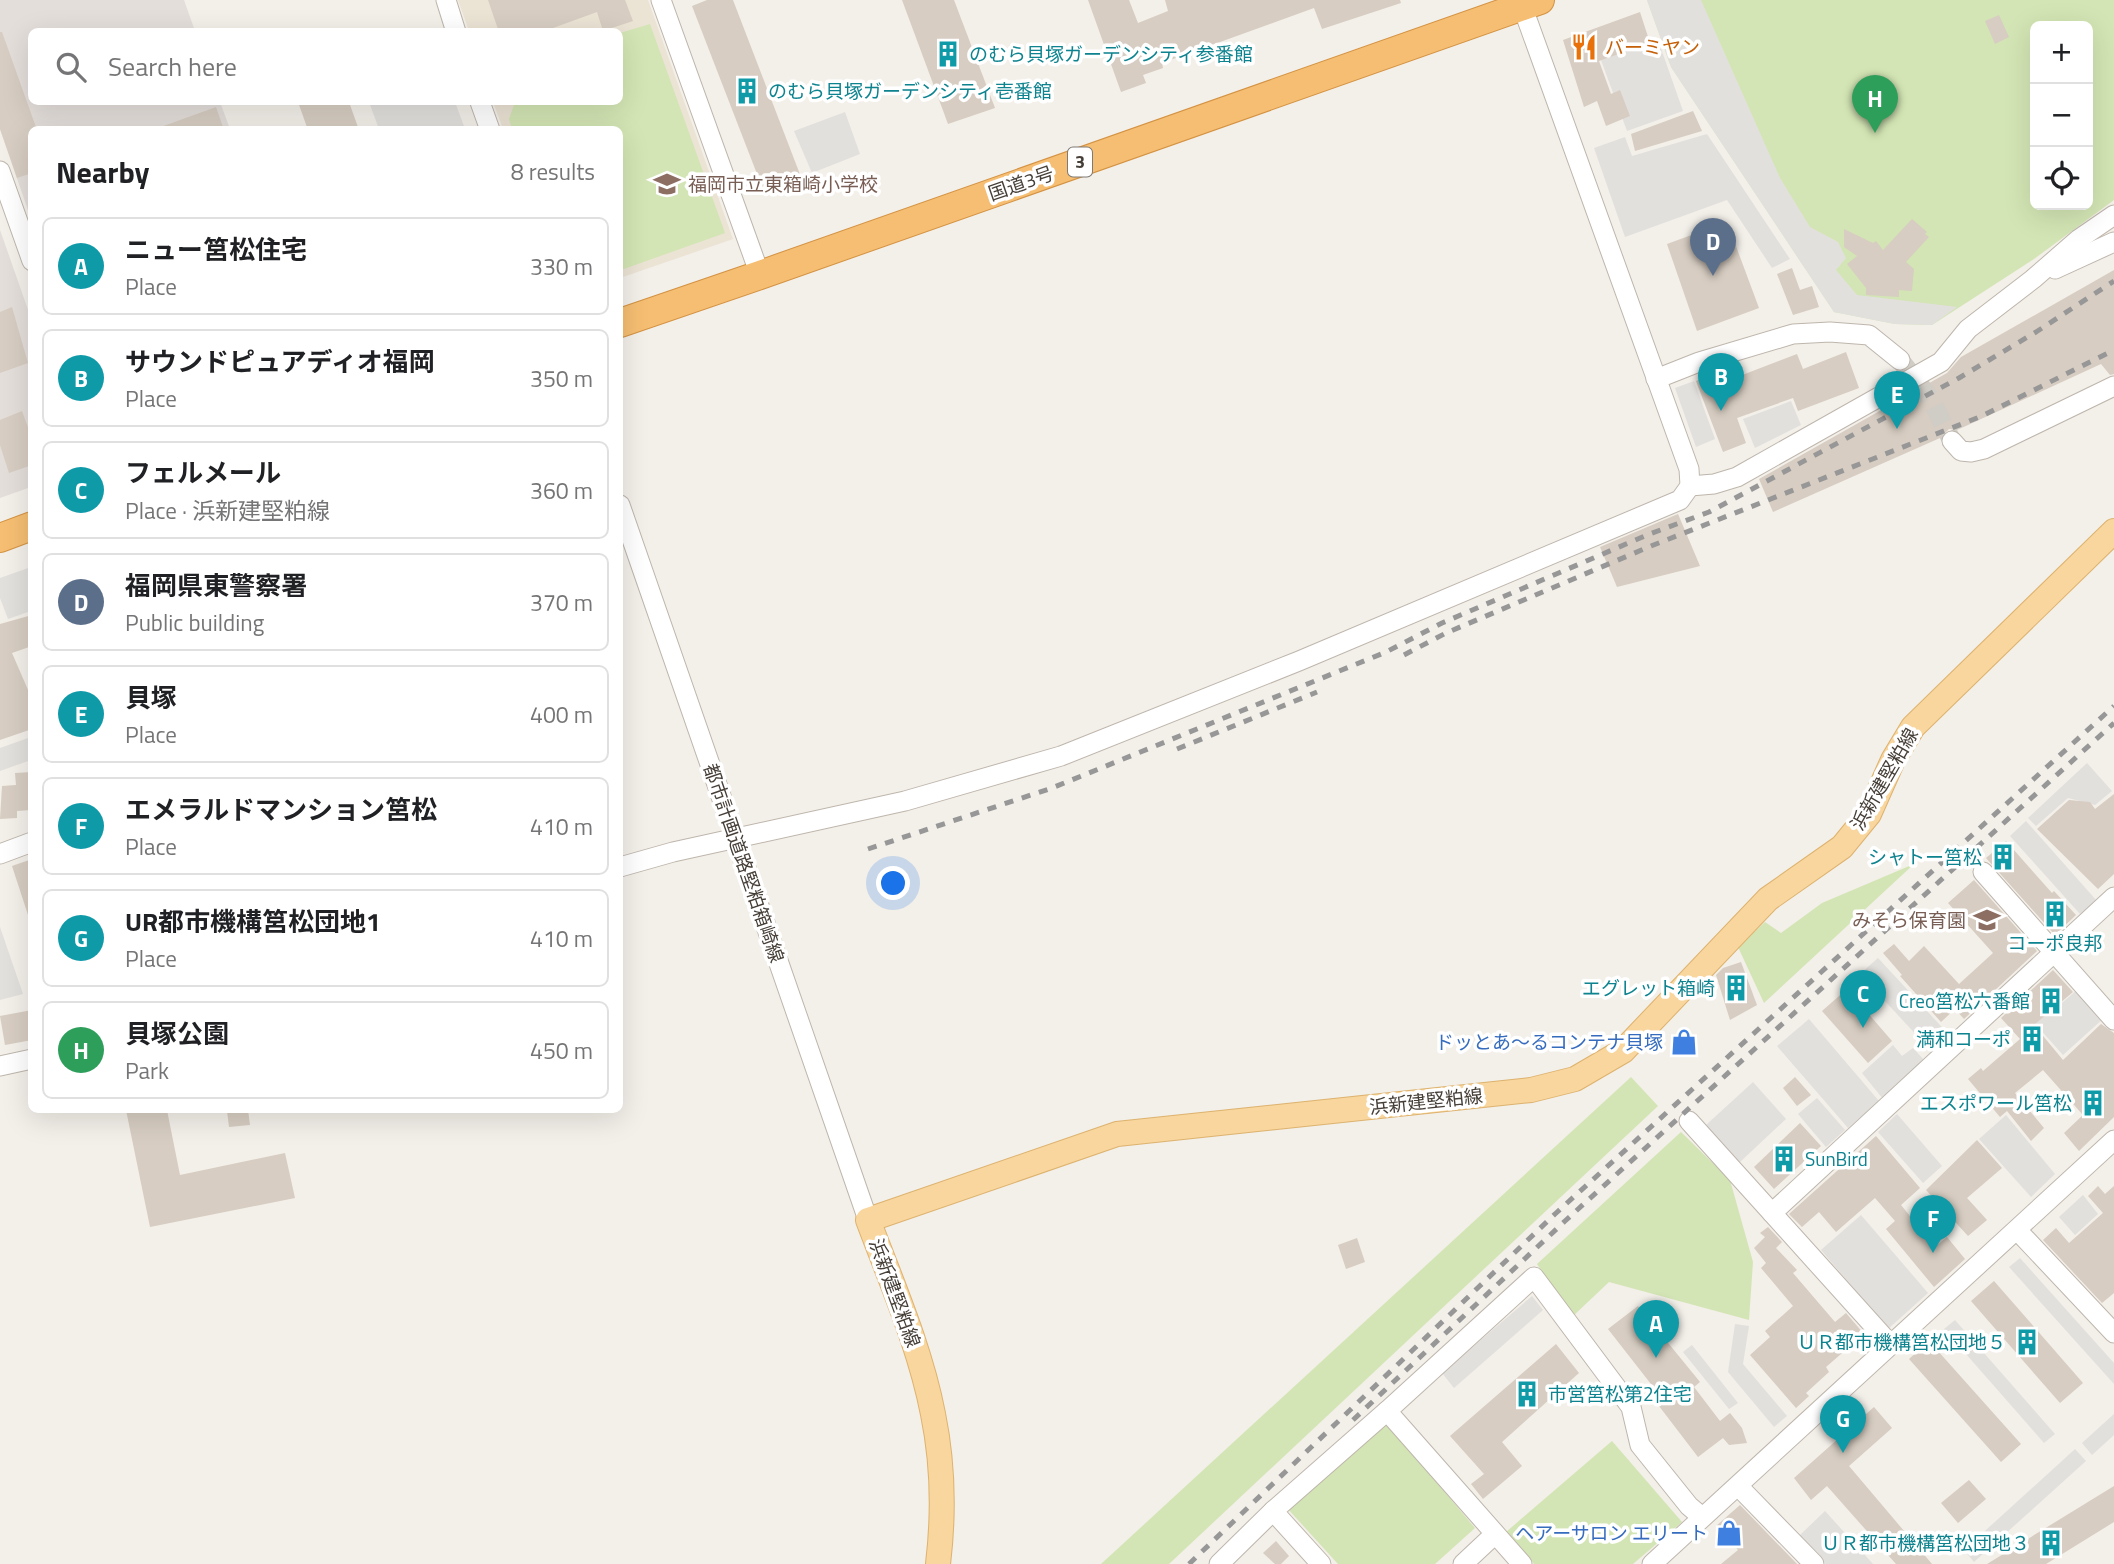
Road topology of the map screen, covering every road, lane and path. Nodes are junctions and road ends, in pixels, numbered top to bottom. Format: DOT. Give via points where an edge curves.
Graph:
graph roads {
  1 [pos="446,0"];
  2 [pos="661,0"];
  3 [pos="1528,2"];
  4 [pos="455,28"];
  5 [pos="482,105"];
  6 [pos="489,126"];
  7 [pos="0,171"];
  8 [pos="2114,215"];
  9 [pos="2114,242"];
  10 [pos="28,250"];
  11 [pos="760,275"];
  12 [pos="2034,279"];
  13 [pos="623,322"];
  14 [pos="1900,360"];
  15 [pos="1656,379"];
  16 [pos="2114,386"];
  17 [pos="1952,441"];
  18 [pos="1690,486"];
  19 [pos="623,514"];
  20 [pos="28,528"];
  21 [pos="2114,531"];
  22 [pos="0,538"];
  23 [pos="736,839"];
  24 [pos="28,844"];
  25 [pos="0,854"];
  26 [pos="623,866"];
  27 [pos="1983,872"];
  28 [pos="2114,897"];
  29 [pos="2054,953"];
  30 [pos="2114,1020"];
  31 [pos="28,1060"];
  32 [pos="0,1066"];
  33 [pos="1689,1121"];
  34 [pos="2114,1140"];
  35 [pos="1772,1213"];
  36 [pos="868,1220"];
  37 [pos="2017,1230"];
  38 [pos="2114,1333"];
  39 [pos="1891,1345"];
  40 [pos="1387,1411"];
  41 [pos="1738,1486"];
  42 [pos="1273,1511"];
  43 [pos="1702,1517"];
  44 [pos="1495,1534"];
  45 [pos="938,1564"];
  46 [pos="1219,1564"];
  47 [pos="1321,1564"];
  48 [pos="1463,1564"];
  49 [pos="1522,1564"];
  50 [pos="1652,1564"];
  51 [pos="1814,1564"];
  1 -- 4 [label="street"];
  2 -- 11 [label="street"];
  3 -- 11 [label="highway, 国道3号 / 3"];
  3 -- 15 [label="street"];
  5 -- 6 [label="street"];
  7 -- 10 [label="street"];
  8 -- 12 [label="street"];
  9 -- 12 [label="street"];
  11 -- 13 [label="highway, 国道3号 / 3"];
  12 -- 18 [label="street" via="1968,329 1941,362 1737,477"];
  14 -- 15 [label="street" via="1869,335 1793,334"];
  15 -- 18 [label="street" via="1689,470"];
  16 -- 17 [label="street" via="1984,449 1961,451"];
  18 -- 23 [label="street" via="1670,505 1082,748 905,801"];
  19 -- 23 [label="street, 都市計画道路堅粕箱崎線"];
  20 -- 22 [label="highway"];
  21 -- 36 [label="main road, 浜新建堅粕線" via="1913,727 1869,814 1842,847 1768,900 1623,1051 1594,1070 1531,1090 1117,1134"];
  23 -- 26 [label="street"];
  23 -- 36 [label="street, 都市計画道路堅粕箱崎線"];
  24 -- 25 [label="street"];
  27 -- 29 [label="street"];
  28 -- 29 [label="street"];
  29 -- 30 [label="street"];
  29 -- 35 [label="street"];
  31 -- 32 [label="street"];
  33 -- 35 [label="street"];
  34 -- 37 [label="street"];
  35 -- 39 [label="street"];
  36 -- 45 [label="main road, 浜新建堅粕線" via="908,1324 933,1414 942,1499"];
  37 -- 38 [label="street"];
  37 -- 39 [label="street"];
  39 -- 41 [label="street"];
  40 -- 42 [label="street"];
  40 -- 43 [label="street" via="1534,1277 1631,1407 1640,1445"];
  40 -- 44 [label="street"];
  41 -- 43 [label="street"];
  41 -- 51 [label="street"];
  42 -- 46 [label="street"];
  42 -- 47 [label="street"];
  43 -- 50 [label="street"];
  44 -- 48 [label="street"];
  44 -- 49 [label="street"];
}
